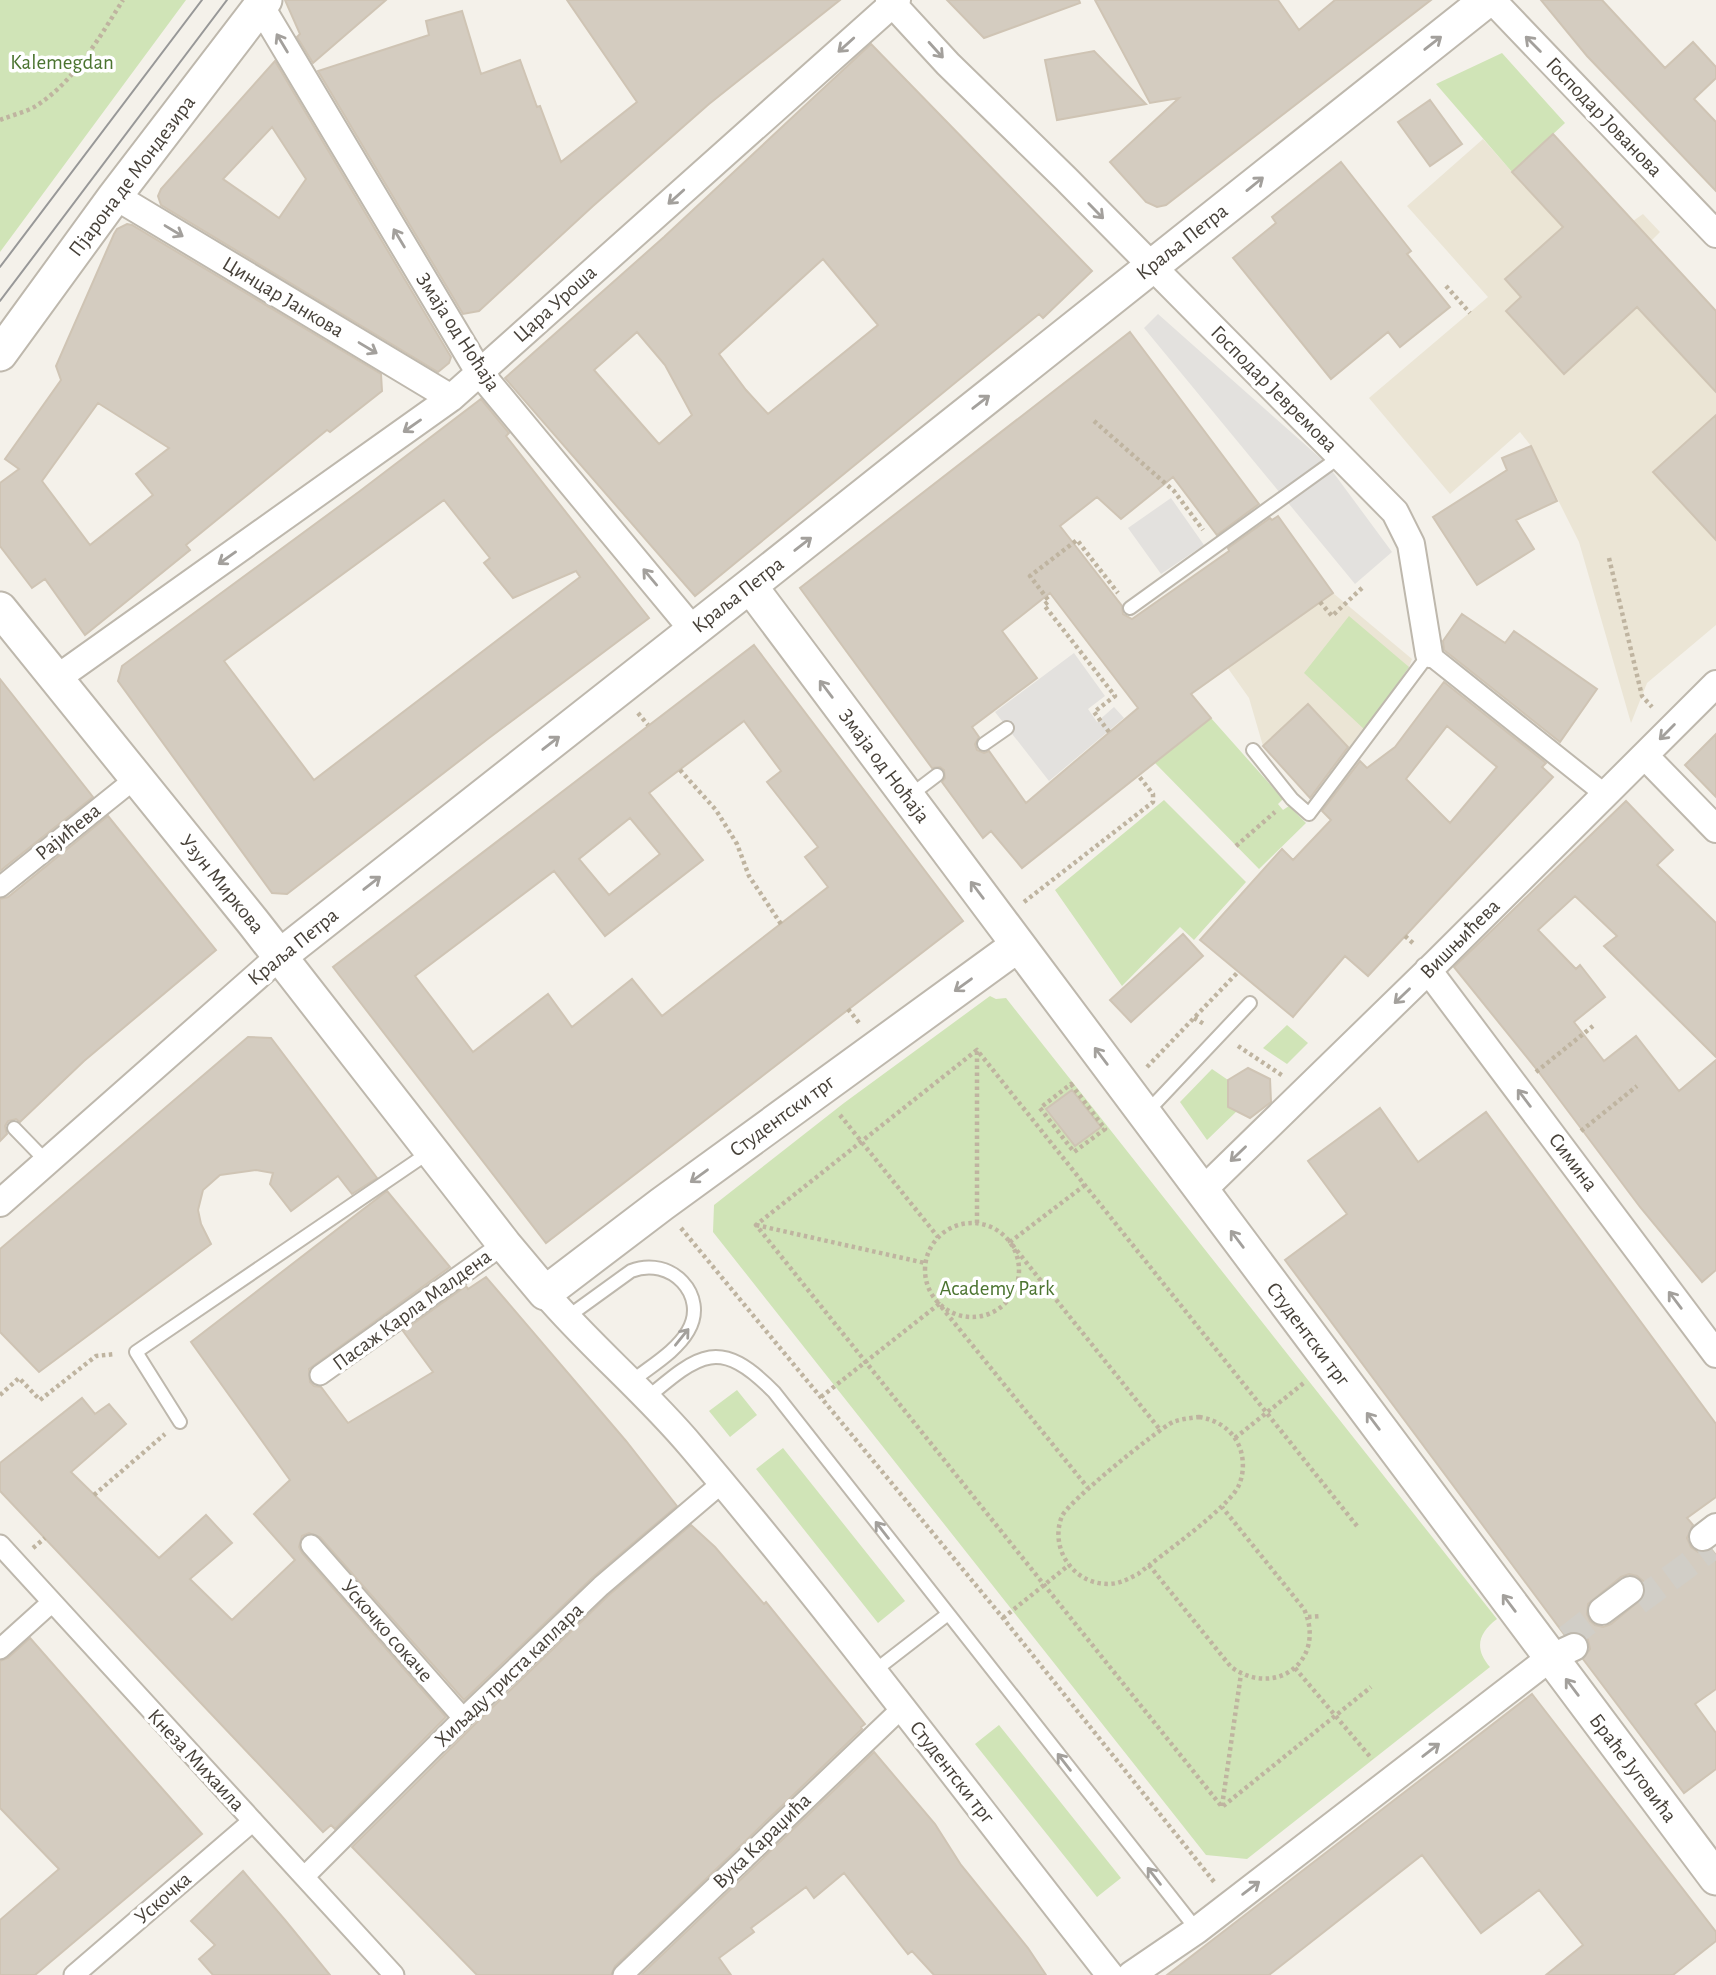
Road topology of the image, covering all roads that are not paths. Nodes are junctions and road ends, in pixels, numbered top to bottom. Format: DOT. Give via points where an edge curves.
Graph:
graph roads {
  1 [pos="1489,0"];
  2 [pos="893,1"];
  3 [pos="263,4"];
  4 [pos="115,196"];
  5 [pos="1716,234"];
  6 [pos="1152,266"];
  7 [pos="0,354"];
  8 [pos="479,372"];
  9 [pos="452,398"];
  10 [pos="1341,456"];
  11 [pos="750,586"];
  12 [pos="1130,608"];
  13 [pos="0,609"];
  14 [pos="693,630"];
  15 [pos="1429,654"];
  16 [pos="56,679"];
  17 [pos="1716,684"];
  18 [pos="1007,728"];
  19 [pos="984,744"];
  20 [pos="1253,750"];
  21 [pos="1645,756"];
  22 [pos="937,775"];
  23 [pos="136,778"];
  24 [pos="1606,794"];
  25 [pos="908,797"];
  26 [pos="1716,830"];
  27 [pos="0,887"];
  28 [pos="1018,945"];
  29 [pos="280,956"];
  30 [pos="1429,971"];
  31 [pos="1250,1003"];
  32 [pos="1144,1115"];
  33 [pos="14,1128"];
  34 [pos="431,1150"];
  35 [pos="47,1162"];
  36 [pos="1202,1191"];
  37 [pos="0,1203"];
  38 [pos="504,1244"];
  39 [pos="556,1306"];
  40 [pos="1713,1344"];
  41 [pos="320,1375"];
  42 [pos="639,1390"];
  43 [pos="180,1422"];
  44 [pos="722,1483"];
  45 [pos="0,1545"];
  46 [pos="312,1545"];
  47 [pos="1634,1596"];
  48 [pos="51,1603"];
  49 [pos="948,1614"];
  50 [pos="1606,1616"];
  51 [pos="0,1649"];
  52 [pos="1561,1650"];
  53 [pos="873,1672"];
  54 [pos="902,1708"];
  55 [pos="463,1718"];
  56 [pos="253,1821"];
  57 [pos="305,1876"];
  58 [pos="1716,1878"];
  59 [pos="1197,1930"];
  60 [pos="74,1975"];
  61 [pos="394,1975"];
  62 [pos="623,1975"];
  63 [pos="1110,1975"];
  64 [pos="1130,1975"];
  5 -- 1 [label="street, Господар Јованова, one-way"];
  6 -- 1 [label="street, Краља Петра, one-way"];
  2 -- 6 [label="street, Господар Јевремова, one-way" via="948,64"];
  2 -- 8 [label="street, Цара Уроша, one-way"];
  3 -- 4 [label="street, Пјарона де Мондезира"];
  8 -- 3 [label="street, Змаја од Ноћаја, one-way"];
  4 -- 7 [label="street, Пјарона де Мондезира"];
  4 -- 9 [label="street, Цинцар Јанкова, one-way"];
  6 -- 10 [label="street, Господар Јевремова"];
  11 -- 6 [label="street, Краља Петра, one-way"];
  8 -- 9 [label="street, Цара Уроша"];
  14 -- 8 [label="street, Змаја од Ноћаја, one-way"];
  9 -- 16 [label="street, Цара Уроша, one-way"];
  10 -- 12 [label="lane"];
  10 -- 15 [label="street, Господар Јевремова" via="1395,512 1411,544"];
  11 -- 14 [label="street, Краља Петра"];
  25 -- 11 [label="street, Змаја од Ноћаја, one-way"];
  13 -- 16 [label="street, Узун Миркова"];
  29 -- 14 [label="street, Краља Петра, one-way"];
  15 -- 20 [label="lane" via="1309,814"];
  15 -- 24 [label="street"];
  16 -- 23 [label="street, Узун Миркова"];
  17 -- 21 [label="street, Вишњићева, one-way"];
  18 -- 19 [label="lane"];
  21 -- 24 [label="street, Вишњићева"];
  21 -- 26 [label="street"];
  22 -- 25 [label="lane"];
  23 -- 27 [label="street, Рајићева"];
  23 -- 29 [label="street, Узун Миркова"];
  24 -- 30 [label="street, Вишњићева"];
  28 -- 25 [label="street, Змаја од Ноћаја, one-way"];
  32 -- 28 [label="street, Студентски трг, one-way"];
  28 -- 39 [label="street, Студентски трг, one-way" via="672,1196"];
  29 -- 34 [label="street, Узун Миркова"];
  29 -- 35 [label="street, Краља Петра"];
  30 -- 36 [label="street, Вишњићева, one-way"];
  40 -- 30 [label="street, Симина, one-way"];
  31 -- 32 [label="lane"];
  32 -- 36 [label="street, Студентски трг"];
  33 -- 35 [label="lane"];
  34 -- 38 [label="street, Узун Миркова"];
  34 -- 43 [label="lane" via="135,1352"];
  35 -- 37 [label="street, Краља Петра"];
  52 -- 36 [label="street, Студентски трг, one-way"];
  38 -- 39 [label="street, Узун Миркова"];
  38 -- 41 [label="street, Пасаж Карла Малдена"];
  39 -- 42 [label="street, Студентски трг"];
  42 -- 39 [label="lane, one-way" via="688,1331 693,1318 692,1303 675,1275 666,1269 641,1267"];
  42 -- 44 [label="street, Студентски трг"];
  49 -- 42 [label="lane, one-way" via="753,1371 737,1362 706,1357"];
  44 -- 53 [label="street, Студентски трг"];
  44 -- 55 [label="street, Хиљаду триста каплара" via="601,1586"];
  45 -- 48 [label="street, Кнеза Михаила"];
  46 -- 55 [label="street, Ускочко сокаче"];
  47 -- 50 [label="street"];
  48 -- 51 [label="street"];
  48 -- 56 [label="street, Кнеза Михаила"];
  49 -- 53 [label="lane"];
  59 -- 49 [label="lane, one-way"];
  58 -- 52 [label="street, Браће Југовића, one-way"];
  59 -- 52 [label="street, one-way"];
  53 -- 54 [label="street, Студентски трг"];
  54 -- 62 [label="street, Вука Караџића"];
  54 -- 63 [label="street, Студентски трг"];
  55 -- 57 [label="street, Хиљаду триста каплара"];
  56 -- 57 [label="street, Кнеза Михаила"];
  56 -- 60 [label="street, Ускочка"];
  57 -- 61 [label="street, Кнеза Михаила"];
  59 -- 64 [label="street"];
}
